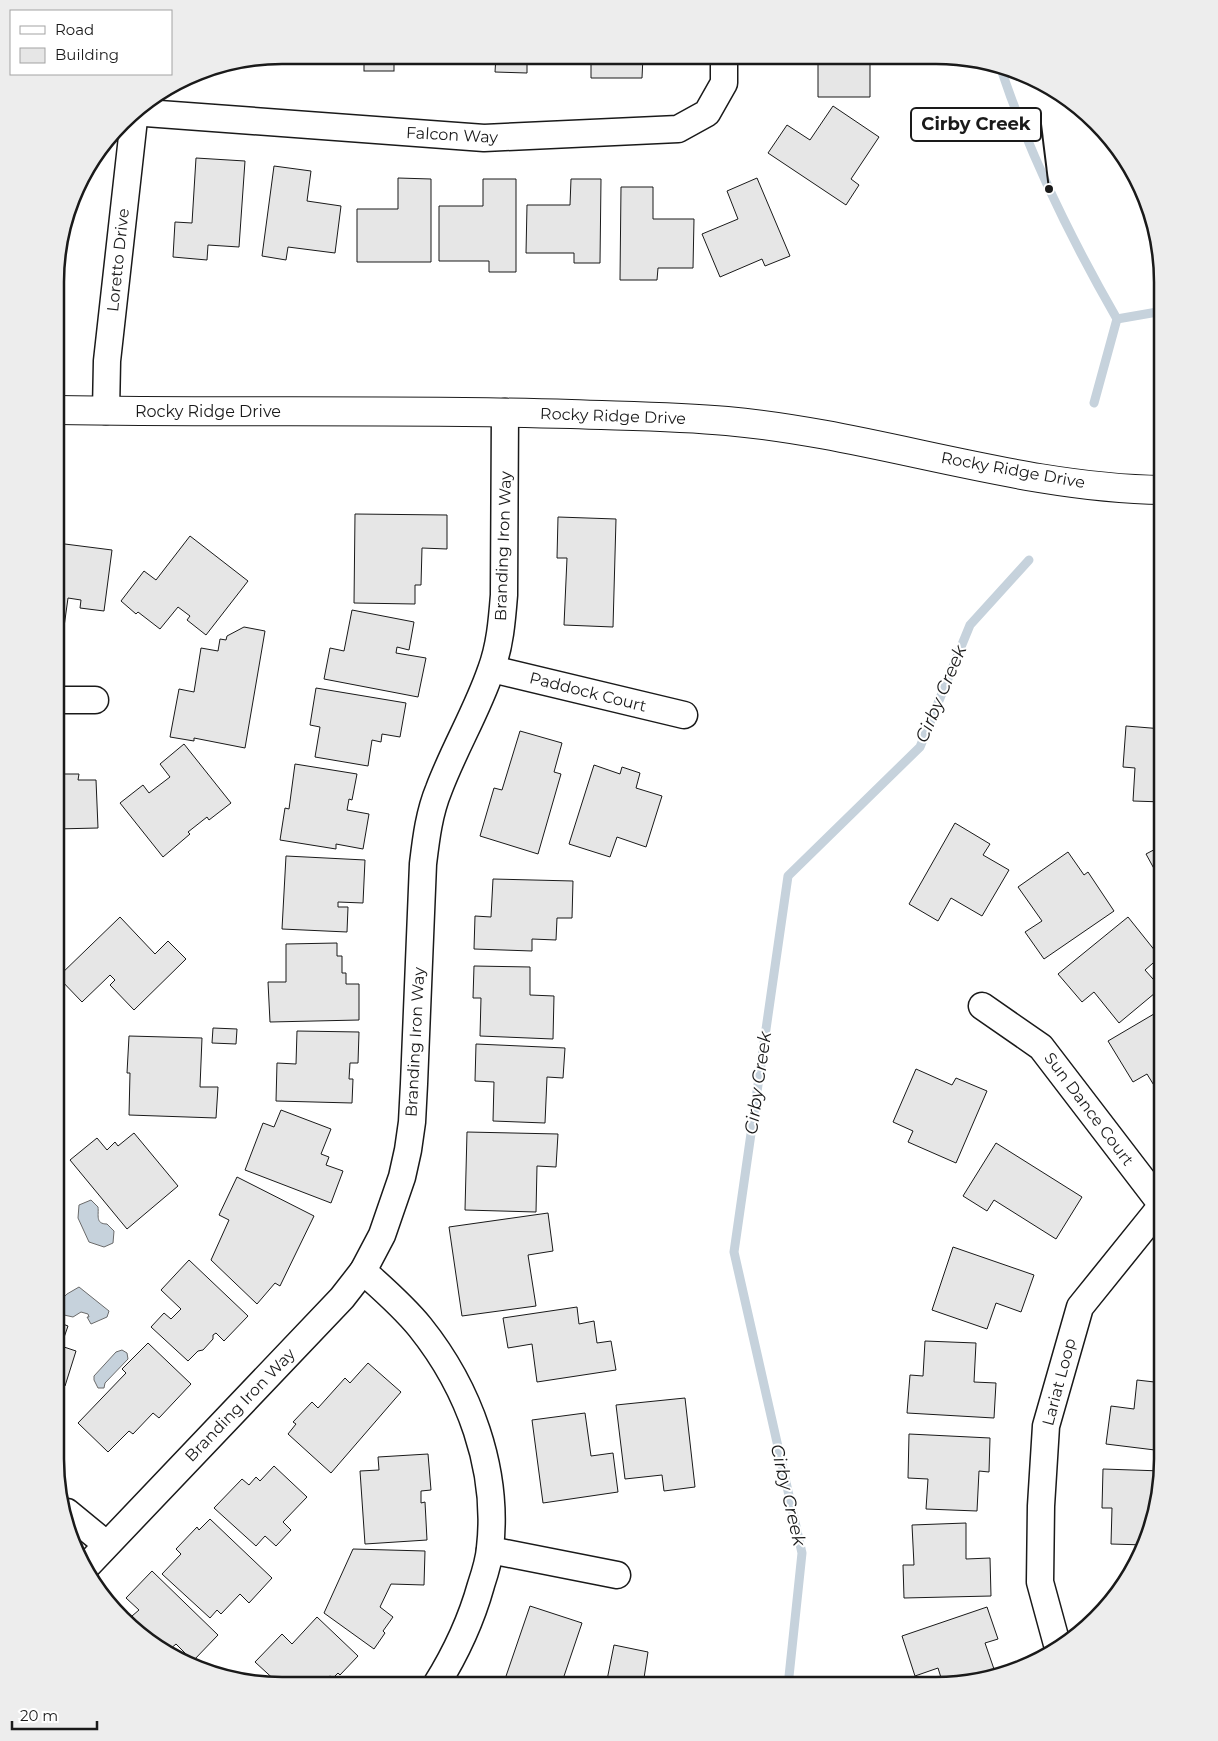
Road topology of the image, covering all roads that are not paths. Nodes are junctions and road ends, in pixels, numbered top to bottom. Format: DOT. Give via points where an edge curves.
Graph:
graph roads {
  1 [pos="724,64"];
  2 [pos="145,112"];
  3 [pos="133,123"];
  4 [pos="64,410"];
  5 [pos="106,411"];
  6 [pos="506,412"];
  7 [pos="1154,490"];
  8 [pos="492,669"];
  9 [pos="64,700"];
  10 [pos="94,700"];
  11 [pos="684,715"];
  12 [pos="982,1006"];
  13 [pos="1154,1194"];
  14 [pos="1154,1214"];
  15 [pos="363,1271"];
  16 [pos="71,1515"];
  17 [pos="106,1544"];
  18 [pos="490,1550"];
  19 [pos="90,1563"];
  20 [pos="617,1575"];
  21 [pos="1056,1641"];
  22 [pos="441,1677"];
  1 -- 2 [label="street, Falcon Way" via="724,82 708,113 678,129 484,138"];
  3 -- 5 [label="street, Loretto Drive" via="107,361"];
  4 -- 5 [label="main road, Rocky Ridge Drive"];
  5 -- 6 [label="main road, Rocky Ridge Drive"];
  6 -- 7 [label="main road, Rocky Ridge Drive" via="668,417 790,427 1065,482"];
  6 -- 8 [label="street, Branding Iron Way" via="504,595"];
  8 -- 11 [label="street, Paddock Court"];
  8 -- 15 [label="street, Branding Iron Way" via="438,790 431,813 423,864 408,1150 382,1235"];
  9 -- 10 [label="street"];
  12 -- 13 [label="street, Sun Dance Court" via="1041,1047"];
  14 -- 21 [label="street, Lariat Loop" via="1080,1307 1046,1426 1040,1582"];
  15 -- 17 [label="street, Branding Iron Way" via="322,1320"];
  15 -- 18 [label="street" via="419,1326 436,1348 464,1397 482,1446 487,1474"];
  16 -- 17 [label="street"];
  17 -- 19 [label="street, Branding Iron Way"];
  18 -- 20 [label="street"];
  18 -- 22 [label="street" via="467,1630"];
}
